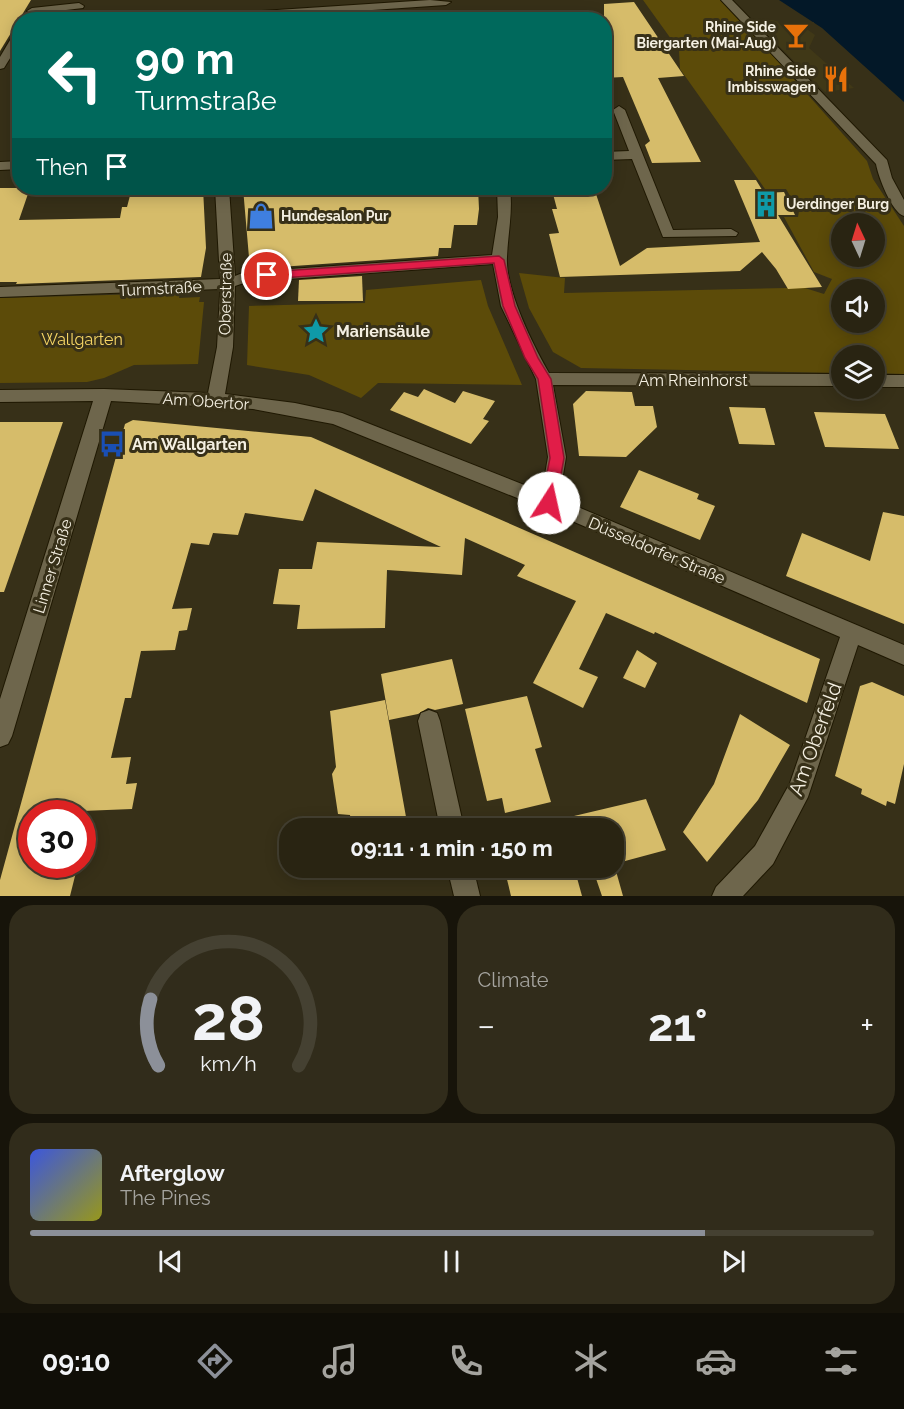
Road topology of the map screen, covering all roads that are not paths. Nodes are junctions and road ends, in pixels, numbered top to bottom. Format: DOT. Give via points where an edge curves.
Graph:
graph roads {
  1 [pos="726,0"];
  2 [pos="447,4"];
  3 [pos="79,6"];
  4 [pos="46,12"];
  5 [pos="261,12"];
  6 [pos="12,46"];
  7 [pos="0,66"];
  8 [pos="619,110"];
  9 [pos="638,155"];
  10 [pos="612,156"];
  11 [pos="223,195"];
  12 [pos="504,195"];
  13 [pos="904,211"];
  14 [pos="731,233"];
  15 [pos="499,260"];
  16 [pos="229,283"];
  17 [pos="0,292"];
  18 [pos="544,379"];
  19 [pos="831,380"];
  20 [pos="885,381"];
  21 [pos="904,381"];
  22 [pos="104,395"];
  23 [pos="0,396"];
  24 [pos="214,399"];
  25 [pos="308,411"];
  26 [pos="549,503"];
  27 [pos="852,633"];
  28 [pos="904,655"];
  29 [pos="429,722"];
  30 [pos="0,736"];
  31 [pos="450,818"];
  32 [pos="463,878"];
  33 [pos="467,896"];
  34 [pos="725,896"];
  1 -- 13 [label="street" via="882,163 885,178"];
  2 -- 5 [label="street"];
  3 -- 4 [label="street"];
  6 -- 7 [label="street"];
  8 -- 9 [label="street"];
  9 -- 10 [label="street"];
  9 -- 14 [label="street" via="668,234"];
  11 -- 16 [label="street, Oberstraße"];
  12 -- 15 [label="street"];
  15 -- 16 [label="street, Turmstraße" via="267,275"];
  15 -- 18 [label="street" via="509,306"];
  16 -- 17 [label="street, Turmstraße"];
  16 -- 24 [label="street, Oberstraße" via="224,347"];
  18 -- 19 [label="street, Am Rheinhorst"];
  18 -- 26 [label="street" via="557,458"];
  20 -- 21 [label="street"];
  22 -- 23 [label="street"];
  22 -- 24 [label="street, Am Obertor"];
  22 -- 30 [label="street, Linner Straße"];
  24 -- 25 [label="street, Am Obertor"];
  25 -- 26 [label="street, Düsseldorfer Straße" via="336,418"];
  26 -- 27 [label="street, Düsseldorfer Straße"];
  27 -- 28 [label="street, Düsseldorfer Straße"];
  27 -- 34 [label="street, Am Oberfeld" via="800,789 764,855"];
  29 -- 31 [label="street"];
  32 -- 33 [label="street"];
}
